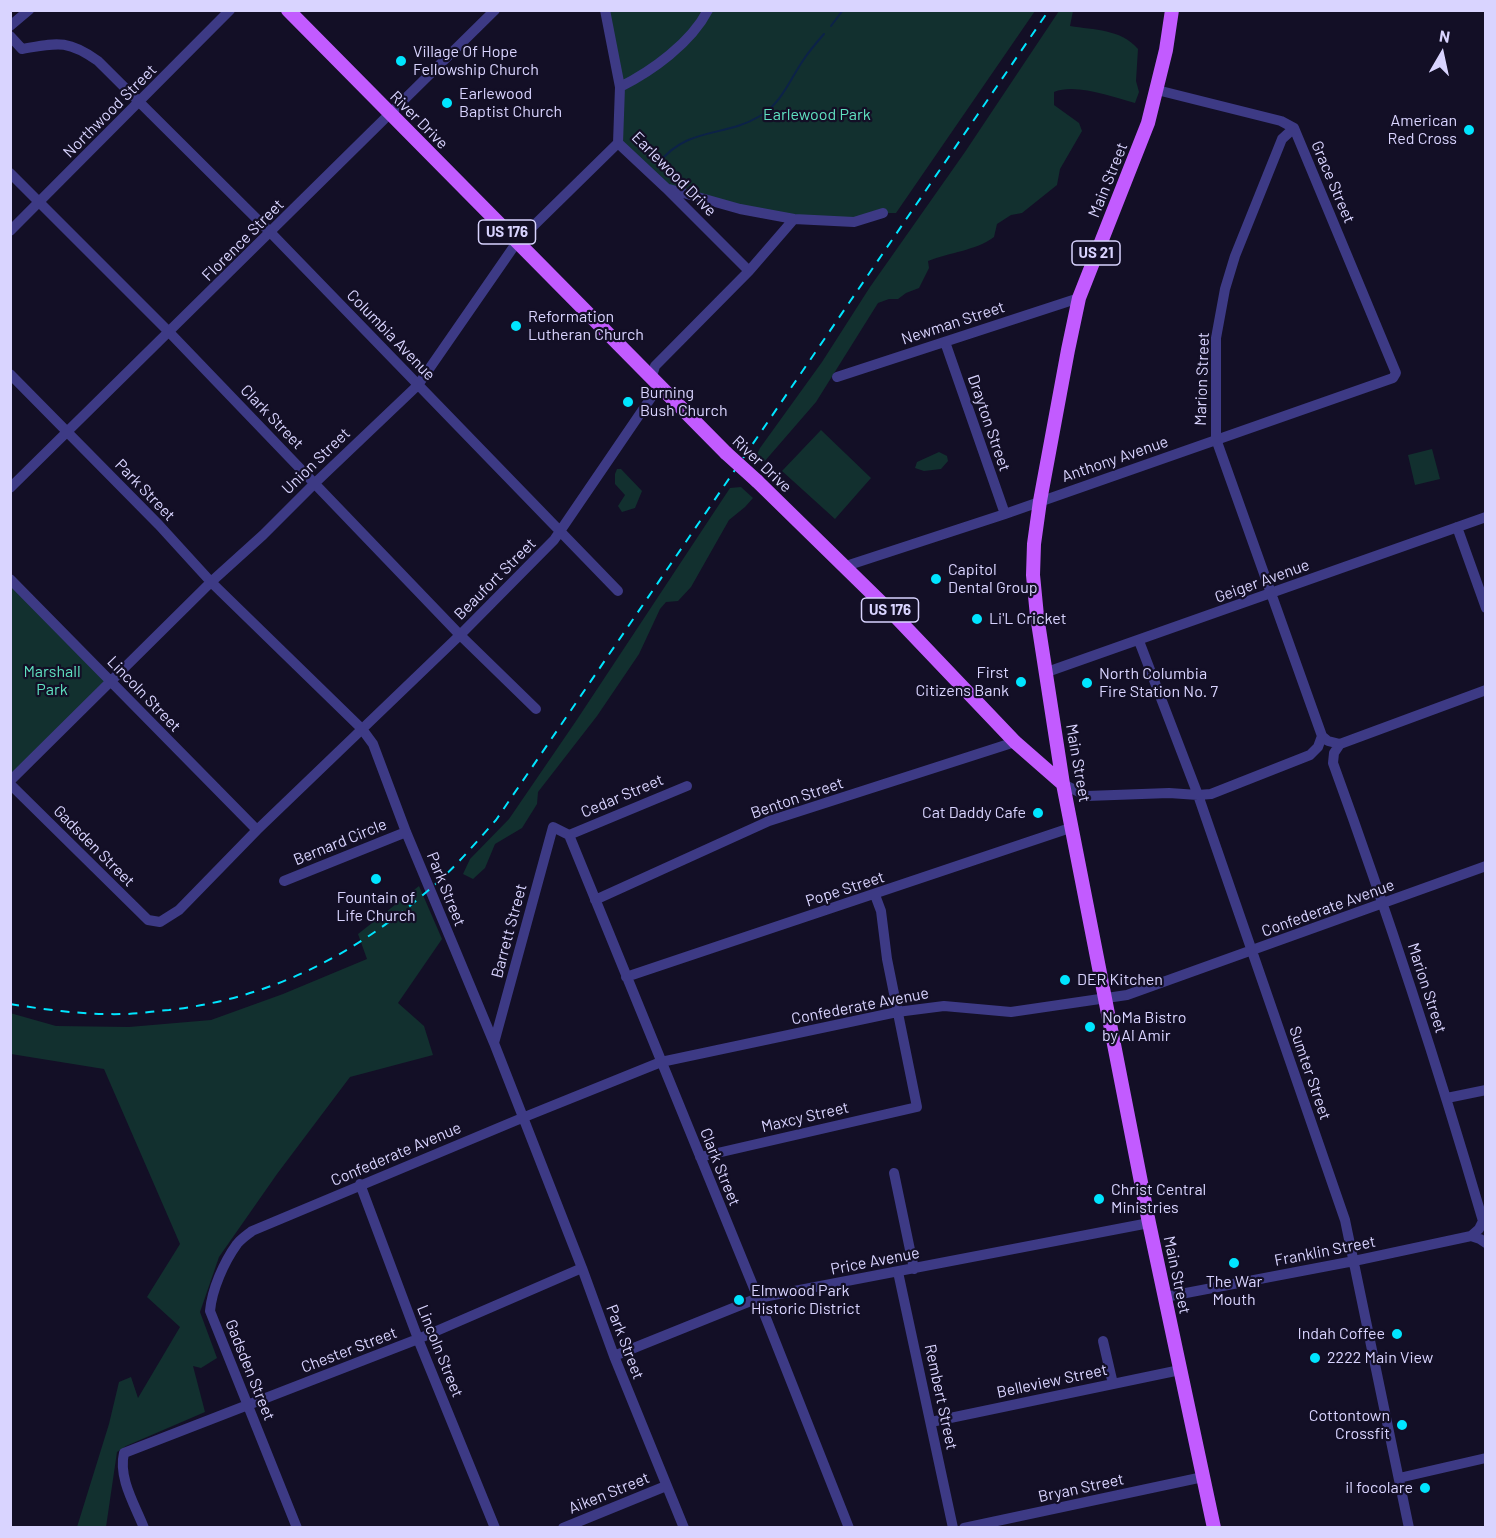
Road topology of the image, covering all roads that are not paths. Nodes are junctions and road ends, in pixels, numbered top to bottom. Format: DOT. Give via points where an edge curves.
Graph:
graph roads {
  1 [pos="29,10"];
  2 [pos="230,10"];
  3 [pos="288,10"];
  4 [pos="495,10"];
  5 [pos="605,10"];
  6 [pos="708,10"];
  7 [pos="1172,10"];
  8 [pos="10,26"];
  9 [pos="10,36"];
  10 [pos="620,87"];
  11 [pos="1157,90"];
  12 [pos="140,103"];
  13 [pos="389,113"];
  14 [pos="1294,128"];
  15 [pos="618,143"];
  16 [pos="10,173"];
  17 [pos="666,188"];
  18 [pos="40,202"];
  19 [pos="883,213"];
  20 [pos="794,219"];
  21 [pos="10,231"];
  22 [pos="271,233"];
  23 [pos="517,242"];
  24 [pos="748,272"];
  25 [pos="1079,298"];
  26 [pos="170,333"];
  27 [pos="945,342"];
  28 [pos="10,374"];
  29 [pos="837,377"];
  30 [pos="1393,378"];
  31 [pos="418,385"];
  32 [pos="659,386"];
  33 [pos="68,432"];
  34 [pos="1216,439"];
  35 [pos="315,483"];
  36 [pos="10,488"];
  37 [pos="1040,501"];
  38 [pos="1005,514"];
  39 [pos="1485,518"];
  40 [pos="1458,527"];
  41 [pos="561,532"];
  42 [pos="846,566"];
  43 [pos="10,579"];
  44 [pos="211,582"];
  45 [pos="618,591"];
  46 [pos="1272,594"];
  47 [pos="1485,608"];
  48 [pos="460,635"];
  49 [pos="1139,641"];
  50 [pos="1047,672"];
  51 [pos="111,681"];
  52 [pos="1485,690"];
  53 [pos="536,710"];
  54 [pos="363,729"];
  55 [pos="1322,736"];
  56 [pos="1015,742"];
  57 [pos="1340,744"];
  58 [pos="1310,755"];
  59 [pos="1333,763"];
  60 [pos="10,782"];
  61 [pos="1063,784"];
  62 [pos="687,786"];
  63 [pos="1198,795"];
  64 [pos="1073,828"];
  65 [pos="257,830"];
  66 [pos="406,832"];
  67 [pos="569,835"];
  68 [pos="1485,866"];
  69 [pos="284,881"];
  70 [pos="875,895"];
  71 [pos="595,900"];
  72 [pos="1384,903"];
  73 [pos="160,922"];
  74 [pos="1252,951"];
  75 [pos="626,977"];
  76 [pos="1105,999"];
  77 [pos="897,1012"];
  78 [pos="494,1044"];
  79 [pos="661,1062"];
  80 [pos="1485,1090"];
  81 [pos="1447,1098"];
  82 [pos="522,1118"];
  83 [pos="700,1157"];
  84 [pos="894,1173"];
  85 [pos="360,1184"];
  86 [pos="1149,1223"];
  87 [pos="1484,1223"];
  88 [pos="252,1231"];
  89 [pos="1471,1236"];
  90 [pos="1485,1243"];
  91 [pos="1354,1261"];
  92 [pos="582,1268"];
  93 [pos="914,1269"];
  94 [pos="898,1272"];
  95 [pos="1165,1297"];
  96 [pos="758,1298"];
  97 [pos="418,1339"];
  98 [pos="1103,1341"];
  99 [pos="614,1356"];
  100 [pos="1180,1370"];
  101 [pos="1113,1384"];
  102 [pos="248,1404"];
  103 [pos="932,1422"];
  104 [pos="1485,1458"];
  105 [pos="1203,1477"];
  106 [pos="1399,1478"];
  107 [pos="666,1486"];
  108 [pos="144,1527"];
  109 [pos="297,1527"];
  110 [pos="495,1527"];
  111 [pos="563,1527"];
  112 [pos="684,1527"];
  113 [pos="849,1527"];
  114 [pos="953,1527"];
  115 [pos="964,1527"];
  116 [pos="1214,1527"];
  117 [pos="1409,1527"];
  1 -- 8 [label="street"];
  2 -- 12 [label="street, Northwood Street"];
  3 -- 13 [label="main road, River Drive / US 176"];
  4 -- 13 [label="street, Florence Street"];
  5 -- 10 [label="street, Earlewood Drive"];
  6 -- 10 [label="street" via="692,33 659,64"];
  7 -- 11 [label="main road, Main Street / US 21"];
  9 -- 12 [label="street, Columbia Avenue" via="22,49 57,43 80,48 98,60"];
  10 -- 15 [label="street, Earlewood Drive"];
  11 -- 14 [label="street, Grace Street" via="1281,121"];
  11 -- 25 [label="main road, Main Street / US 21"];
  12 -- 18 [label="street, Northwood Street"];
  12 -- 22 [label="street, Columbia Avenue"];
  13 -- 22 [label="street, Florence Street"];
  13 -- 23 [label="main road, River Drive / US 176"];
  14 -- 30 [label="street, Grace Street" via="1396,373"];
  14 -- 34 [label="street, Marion Street" via="1282,139 1225,289 1216,338"];
  15 -- 17 [label="street, Earlewood Drive"];
  15 -- 23 [label="street, Union Street"];
  16 -- 18 [label="street, Clark Street"];
  17 -- 20 [label="street" via="740,210"];
  17 -- 24 [label="street, Earlewood Drive"];
  18 -- 21 [label="street, Northwood Street"];
  18 -- 26 [label="street, Clark Street"];
  19 -- 20 [label="street" via="854,222"];
  20 -- 24 [label="street"];
  22 -- 26 [label="street, Florence Street"];
  22 -- 31 [label="street, Columbia Avenue"];
  23 -- 31 [label="street, Union Street"];
  23 -- 32 [label="main road, River Drive / US 176"];
  24 -- 32 [label="street" via="655,366 652,376"];
  25 -- 27 [label="street, Newman Street"];
  25 -- 37 [label="main road, Main Street / US 21"];
  26 -- 33 [label="street, Florence Street"];
  26 -- 35 [label="street, Clark Street"];
  27 -- 29 [label="street, Newman Street"];
  27 -- 38 [label="street, Drayton Street"];
  28 -- 33 [label="street, Park Street"];
  30 -- 34 [label="street, Anthony Avenue"];
  31 -- 35 [label="street, Union Street"];
  31 -- 41 [label="street, Columbia Avenue"];
  32 -- 41 [label="street, Beaufort Street"];
  32 -- 42 [label="main road, River Drive / US 176, bridge"];
  33 -- 36 [label="street, Florence Street"];
  33 -- 44 [label="street, Park Street"];
  34 -- 37 [label="street, Anthony Avenue"];
  34 -- 46 [label="street, Marion Street"];
  35 -- 44 [label="street, Union Street"];
  35 -- 48 [label="street, Clark Street"];
  37 -- 38 [label="street, Anthony Avenue"];
  37 -- 50 [label="main road, Main Street / US 21" via="1033,574"];
  38 -- 42 [label="street, Anthony Avenue"];
  39 -- 40 [label="street, Geiger Avenue"];
  40 -- 46 [label="street, Geiger Avenue"];
  40 -- 47 [label="street"];
  41 -- 45 [label="street, Columbia Avenue"];
  41 -- 48 [label="street, Beaufort Street"];
  42 -- 56 [label="main road, River Drive / US 176"];
  43 -- 51 [label="street, Lincoln Street"];
  44 -- 51 [label="street, Union Street"];
  44 -- 54 [label="street, Park Street"];
  46 -- 49 [label="street, Geiger Avenue"];
  46 -- 55 [label="street, Marion Street"];
  48 -- 53 [label="street, Clark Street"];
  48 -- 54 [label="street, Beaufort Street"];
  49 -- 50 [label="street, Geiger Avenue"];
  49 -- 63 [label="street, Sumter Street"];
  50 -- 61 [label="main road, Main Street / US 21"];
  51 -- 60 [label="street, Union Street"];
  51 -- 65 [label="street, Lincoln Street"];
  52 -- 57 [label="street"];
  54 -- 65 [label="street, Beaufort Street"];
  54 -- 66 [label="street, Park Street" via="373,744"];
  55 -- 57 [label="street"];
  55 -- 58 [label="street"];
  56 -- 61 [label="main road, River Drive / US 176"];
  56 -- 71 [label="street, Benton Street" via="769,821"];
  57 -- 59 [label="street"];
  58 -- 59 [label="street" via="1324,756"];
  58 -- 63 [label="street" via="1211,794"];
  59 -- 72 [label="street, Marion Street"];
  60 -- 73 [label="street, Gadsden Street" via="148,920"];
  61 -- 63 [label="street" via="1087,796"];
  61 -- 64 [label="main road, Main Street / US 21"];
  62 -- 67 [label="street, Cedar Street"];
  63 -- 74 [label="street, Sumter Street"];
  64 -- 70 [label="street, Pope Street"];
  64 -- 76 [label="main road, Main Street / US 21"];
  65 -- 73 [label="street, Beaufort Street" via="179,910"];
  66 -- 69 [label="street, Bernard Circle"];
  66 -- 78 [label="street, Park Street"];
  67 -- 71 [label="street, Clark Street"];
  67 -- 78 [label="street, Barrett Street" via="553,827"];
  68 -- 72 [label="street, Confederate Avenue"];
  70 -- 75 [label="street, Pope Street"];
  70 -- 77 [label="street" via="881,910"];
  71 -- 75 [label="street, Clark Street"];
  72 -- 74 [label="street, Confederate Avenue"];
  72 -- 81 [label="street, Marion Street"];
  74 -- 76 [label="street, Confederate Avenue" via="1127,995"];
  74 -- 91 [label="street, Sumter Street" via="1345,1220"];
  75 -- 79 [label="street, Clark Street"];
  76 -- 77 [label="street, Confederate Avenue" via="1011,1012 944,1006"];
  76 -- 86 [label="main road, Main Street / US 21"];
  77 -- 79 [label="street, Confederate Avenue"];
  77 -- 83 [label="street, Maxcy Street" via="917,1107"];
  78 -- 82 [label="street, Park Street"];
  79 -- 82 [label="street, Confederate Avenue"];
  79 -- 83 [label="street, Clark Street"];
  80 -- 81 [label="street"];
  81 -- 87 [label="street, Marion Street"];
  82 -- 85 [label="street, Confederate Avenue"];
  82 -- 92 [label="street, Park Street"];
  83 -- 96 [label="street, Clark Street"];
  84 -- 93 [label="street"];
  85 -- 88 [label="street, Confederate Avenue"];
  85 -- 97 [label="street, Lincoln Street"];
  86 -- 93 [label="street, Price Avenue"];
  86 -- 95 [label="main road, Main Street / US 21"];
  87 -- 89 [label="street"];
  88 -- 102 [label="street, Gadsden Street" via="238,1243 225,1266 210,1311"];
  89 -- 90 [label="street"];
  89 -- 91 [label="street, Franklin Street"];
  91 -- 95 [label="street, Franklin Street"];
  91 -- 106 [label="street, Sumter Street"];
  92 -- 97 [label="street, Chester Street"];
  92 -- 99 [label="street, Park Street"];
  93 -- 94 [label="street, Price Avenue"];
  94 -- 96 [label="street, Price Avenue"];
  94 -- 103 [label="street, Rembert Street"];
  95 -- 100 [label="main road, Main Street / US 21"];
  96 -- 99 [label="street, Price Avenue"];
  96 -- 113 [label="street, Clark Street"];
  97 -- 102 [label="street, Chester Street"];
  97 -- 110 [label="street, Lincoln Street"];
  98 -- 101 [label="street"];
  99 -- 107 [label="street, Park Street"];
  100 -- 101 [label="street, Belleview Street"];
  100 -- 105 [label="main road, Main Street / US 21"];
  101 -- 103 [label="street, Belleview Street"];
  102 -- 108 [label="street, Chester Street" via="124,1453 121,1466"];
  102 -- 109 [label="street, Gadsden Street"];
  103 -- 114 [label="street, Rembert Street"];
  104 -- 106 [label="street"];
  105 -- 115 [label="street, Bryan Street"];
  105 -- 116 [label="main road, Main Street / US 21"];
  106 -- 117 [label="street, Sumter Street"];
  107 -- 111 [label="street, Aiken Street"];
  107 -- 112 [label="street, Park Street"];
}
